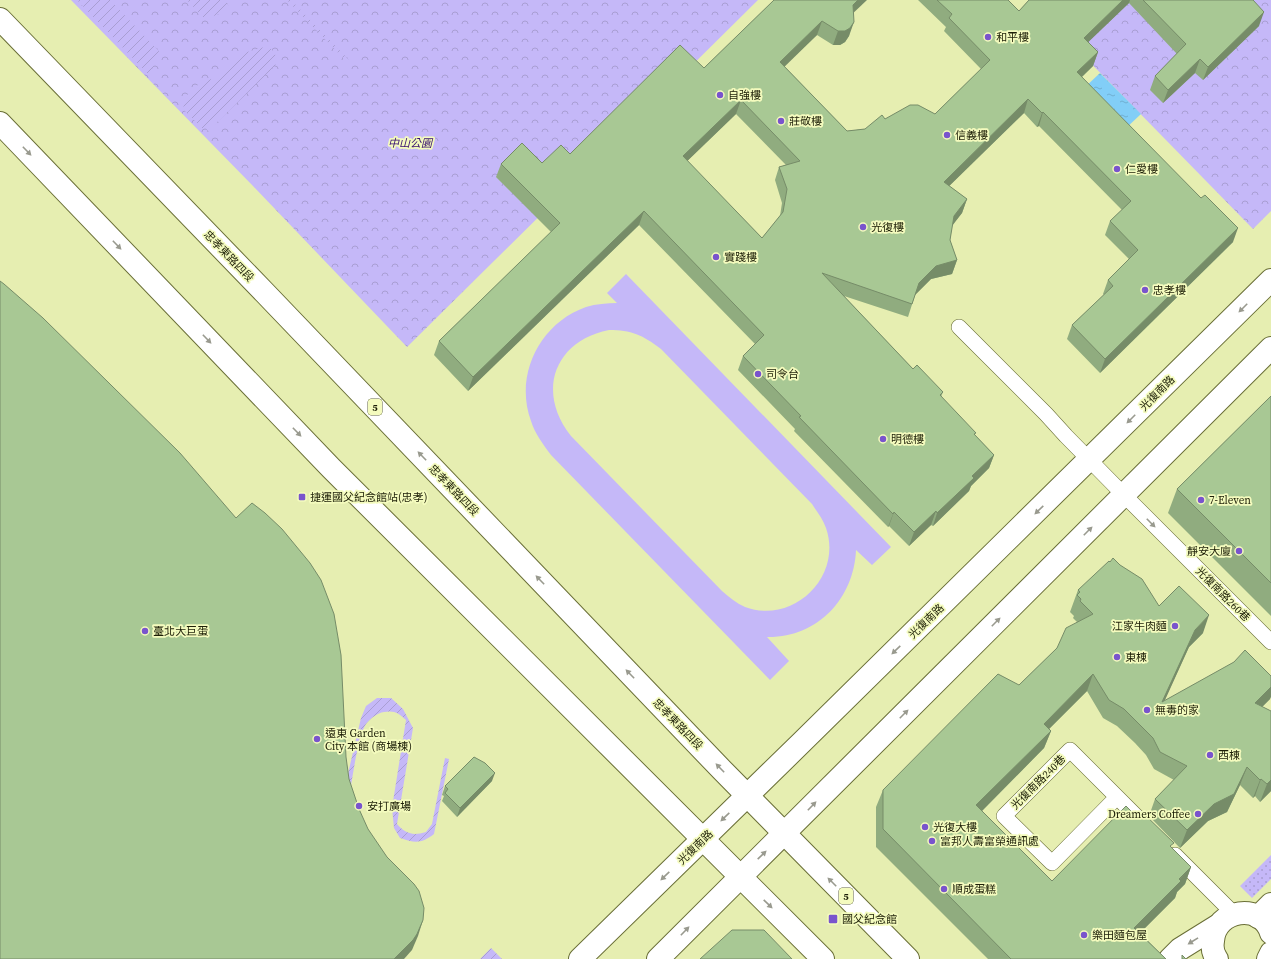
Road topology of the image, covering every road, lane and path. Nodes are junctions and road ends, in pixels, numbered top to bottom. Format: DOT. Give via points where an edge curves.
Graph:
graph roads {
  1 [pos="0,20"];
  2 [pos="0,123"];
  3 [pos="1271,280"];
  4 [pos="959,327"];
  5 [pos="1271,348"];
  6 [pos="1090,460"];
  7 [pos="1124,495"];
  8 [pos="1271,642"];
  9 [pos="748,796"];
  10 [pos="1117,797"];
  11 [pos="1149,829"];
  12 [pos="784,834"];
  13 [pos="703,839"];
  14 [pos="1166,845"];
  15 [pos="740,877"];
  16 [pos="1266,918"];
  17 [pos="1226,920"];
  18 [pos="1271,953"];
  19 [pos="580,959"];
  20 [pos="658,959"];
  21 [pos="823,959"];
  22 [pos="908,959"];
  23 [pos="1170,959"];
  24 [pos="1217,959"];
  25 [pos="1268,959"];
  9 -- 1 [label="main road, 忠孝東路四段 / 5, one-way"];
  2 -- 13 [label="main road, one-way" via="331,468"];
  3 -- 6 [label="main road, 光復南路, one-way"];
  4 -- 6 [label="lane, 光復南路260巷"];
  5 -- 7 [label="main road"];
  6 -- 7 [label="lane, 光復南路260巷"];
  6 -- 9 [label="main road, 光復南路, one-way"];
  7 -- 8 [label="lane, 光復南路260巷, one-way"];
  12 -- 7 [label="main road, one-way"];
  9 -- 12 [label="main road, 忠孝東路四段 / 5"];
  9 -- 13 [label="main road, 光復南路, one-way"];
  10 -- 10 [label="lane, 光復南路240巷" via="1070,750 1004,816 1052,863"];
  10 -- 11 [label="lane, 光復南路240巷"];
  15 -- 12 [label="main road, one-way"];
  22 -- 12 [label="main road, 忠孝東路四段 / 5, one-way"];
  13 -- 15 [label="main road"];
  13 -- 19 [label="main road, 光復南路, one-way"];
  14 -- 17 [label="lane"];
  20 -- 15 [label="main road, one-way"];
  15 -- 21 [label="main road, one-way"];
  16 -- 17 [label="main road" via="1245,913"];
  17 -- 23 [label="main road, one-way" via="1180,949"];
  17 -- 24 [label="main road" via="1213,935 1212,946"];
  18 -- 25 [label="main road"];
}
